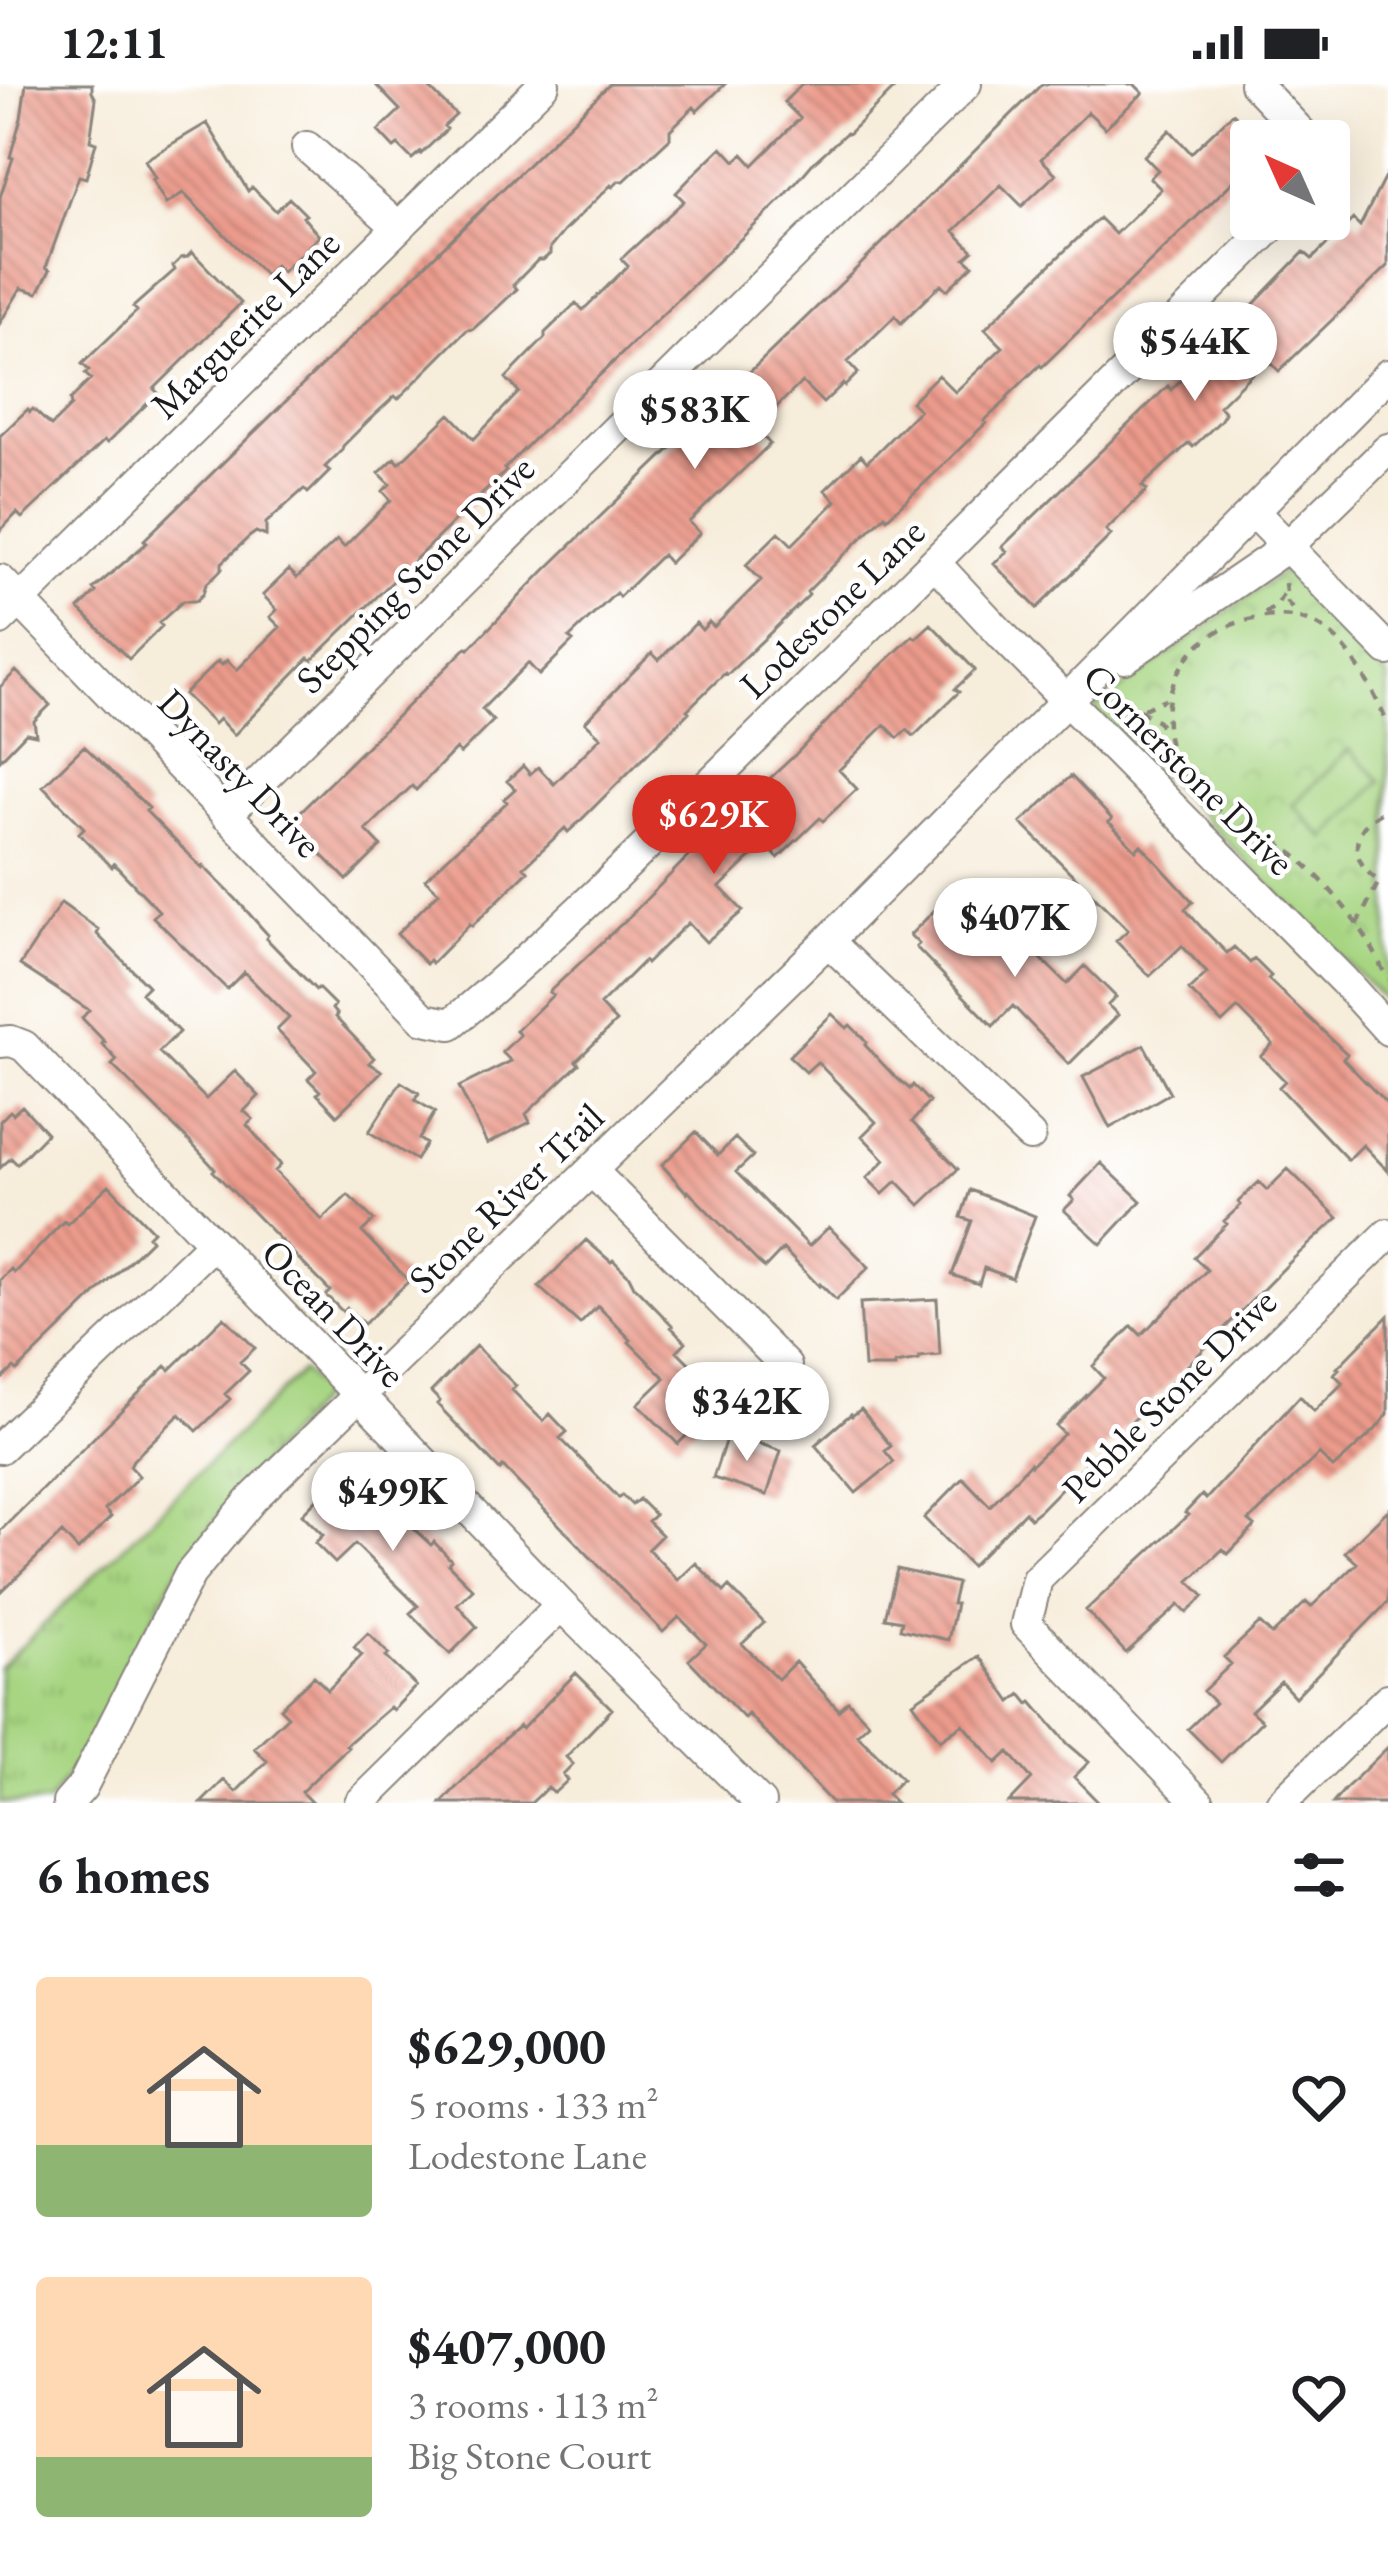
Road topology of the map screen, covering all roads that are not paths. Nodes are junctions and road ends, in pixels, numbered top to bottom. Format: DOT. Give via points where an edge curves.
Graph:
graph roads {
  1 [pos="544,84"];
  2 [pos="966,84"];
  3 [pos="1255,84"];
  4 [pos="1290,120"];
  5 [pos="307,148"];
  6 [pos="398,227"];
  7 [pos="1258,240"];
  8 [pos="1388,375"];
  9 [pos="1388,449"];
  10 [pos="1253,512"];
  11 [pos="1287,547"];
  12 [pos="934,563"];
  13 [pos="6,600"];
  14 [pos="1388,650"];
  15 [pos="1066,699"];
  16 [pos="226,815"];
  17 [pos="828,940"];
  18 [pos="424,1019"];
  19 [pos="1388,1030"];
  20 [pos="0,1042"];
  21 [pos="1030,1136"];
  22 [pos="592,1171"];
  23 [pos="1388,1234"];
  24 [pos="212,1244"];
  25 [pos="786,1366"];
  26 [pos="358,1393"];
  27 [pos="0,1448"];
  28 [pos="562,1605"];
  29 [pos="1388,1699"];
  30 [pos="68,1803"];
  31 [pos="360,1803"];
  32 [pos="760,1803"];
  33 [pos="1199,1803"];
  34 [pos="1281,1803"];
  1 -- 6 [label="street, Marguerite Lane"];
  2 -- 16 [label="street, Stepping Stone Drive"];
  3 -- 4 [label="street"];
  5 -- 6 [label="street"];
  6 -- 13 [label="street, Marguerite Lane"];
  7 -- 12 [label="street, Lodestone Lane"];
  8 -- 10 [label="street, Stone River Trail"];
  9 -- 11 [label="street, Stone River Trail"];
  10 -- 11 [label="street"];
  10 -- 15 [label="street, Stone River Trail"];
  11 -- 14 [label="street"];
  11 -- 15 [label="street, Stone River Trail"];
  12 -- 15 [label="street, Cornerstone Drive"];
  12 -- 18 [label="street, Lodestone Lane" via="508,977 451,1024"];
  13 -- 16 [label="street, Dynasty Drive"];
  15 -- 17 [label="street, Stone River Trail"];
  15 -- 19 [label="street, Cornerstone Drive"];
  16 -- 18 [label="street, Dynasty Drive"];
  17 -- 21 [label="street"];
  17 -- 22 [label="street, Stone River Trail"];
  20 -- 24 [label="street, Ocean Drive" via="24,1046"];
  22 -- 25 [label="street"];
  22 -- 26 [label="street, Stone River Trail"];
  23 -- 33 [label="street, Pebble Stone Drive" via="1037,1579 1026,1624"];
  24 -- 26 [label="street, Ocean Drive"];
  24 -- 27 [label="street"];
  26 -- 28 [label="street, Ocean Drive"];
  26 -- 30 [label="street, Stone River Trail" via="190,1574"];
  28 -- 31 [label="street"];
  28 -- 32 [label="street, Ocean Drive"];
  29 -- 34 [label="street"];
}
